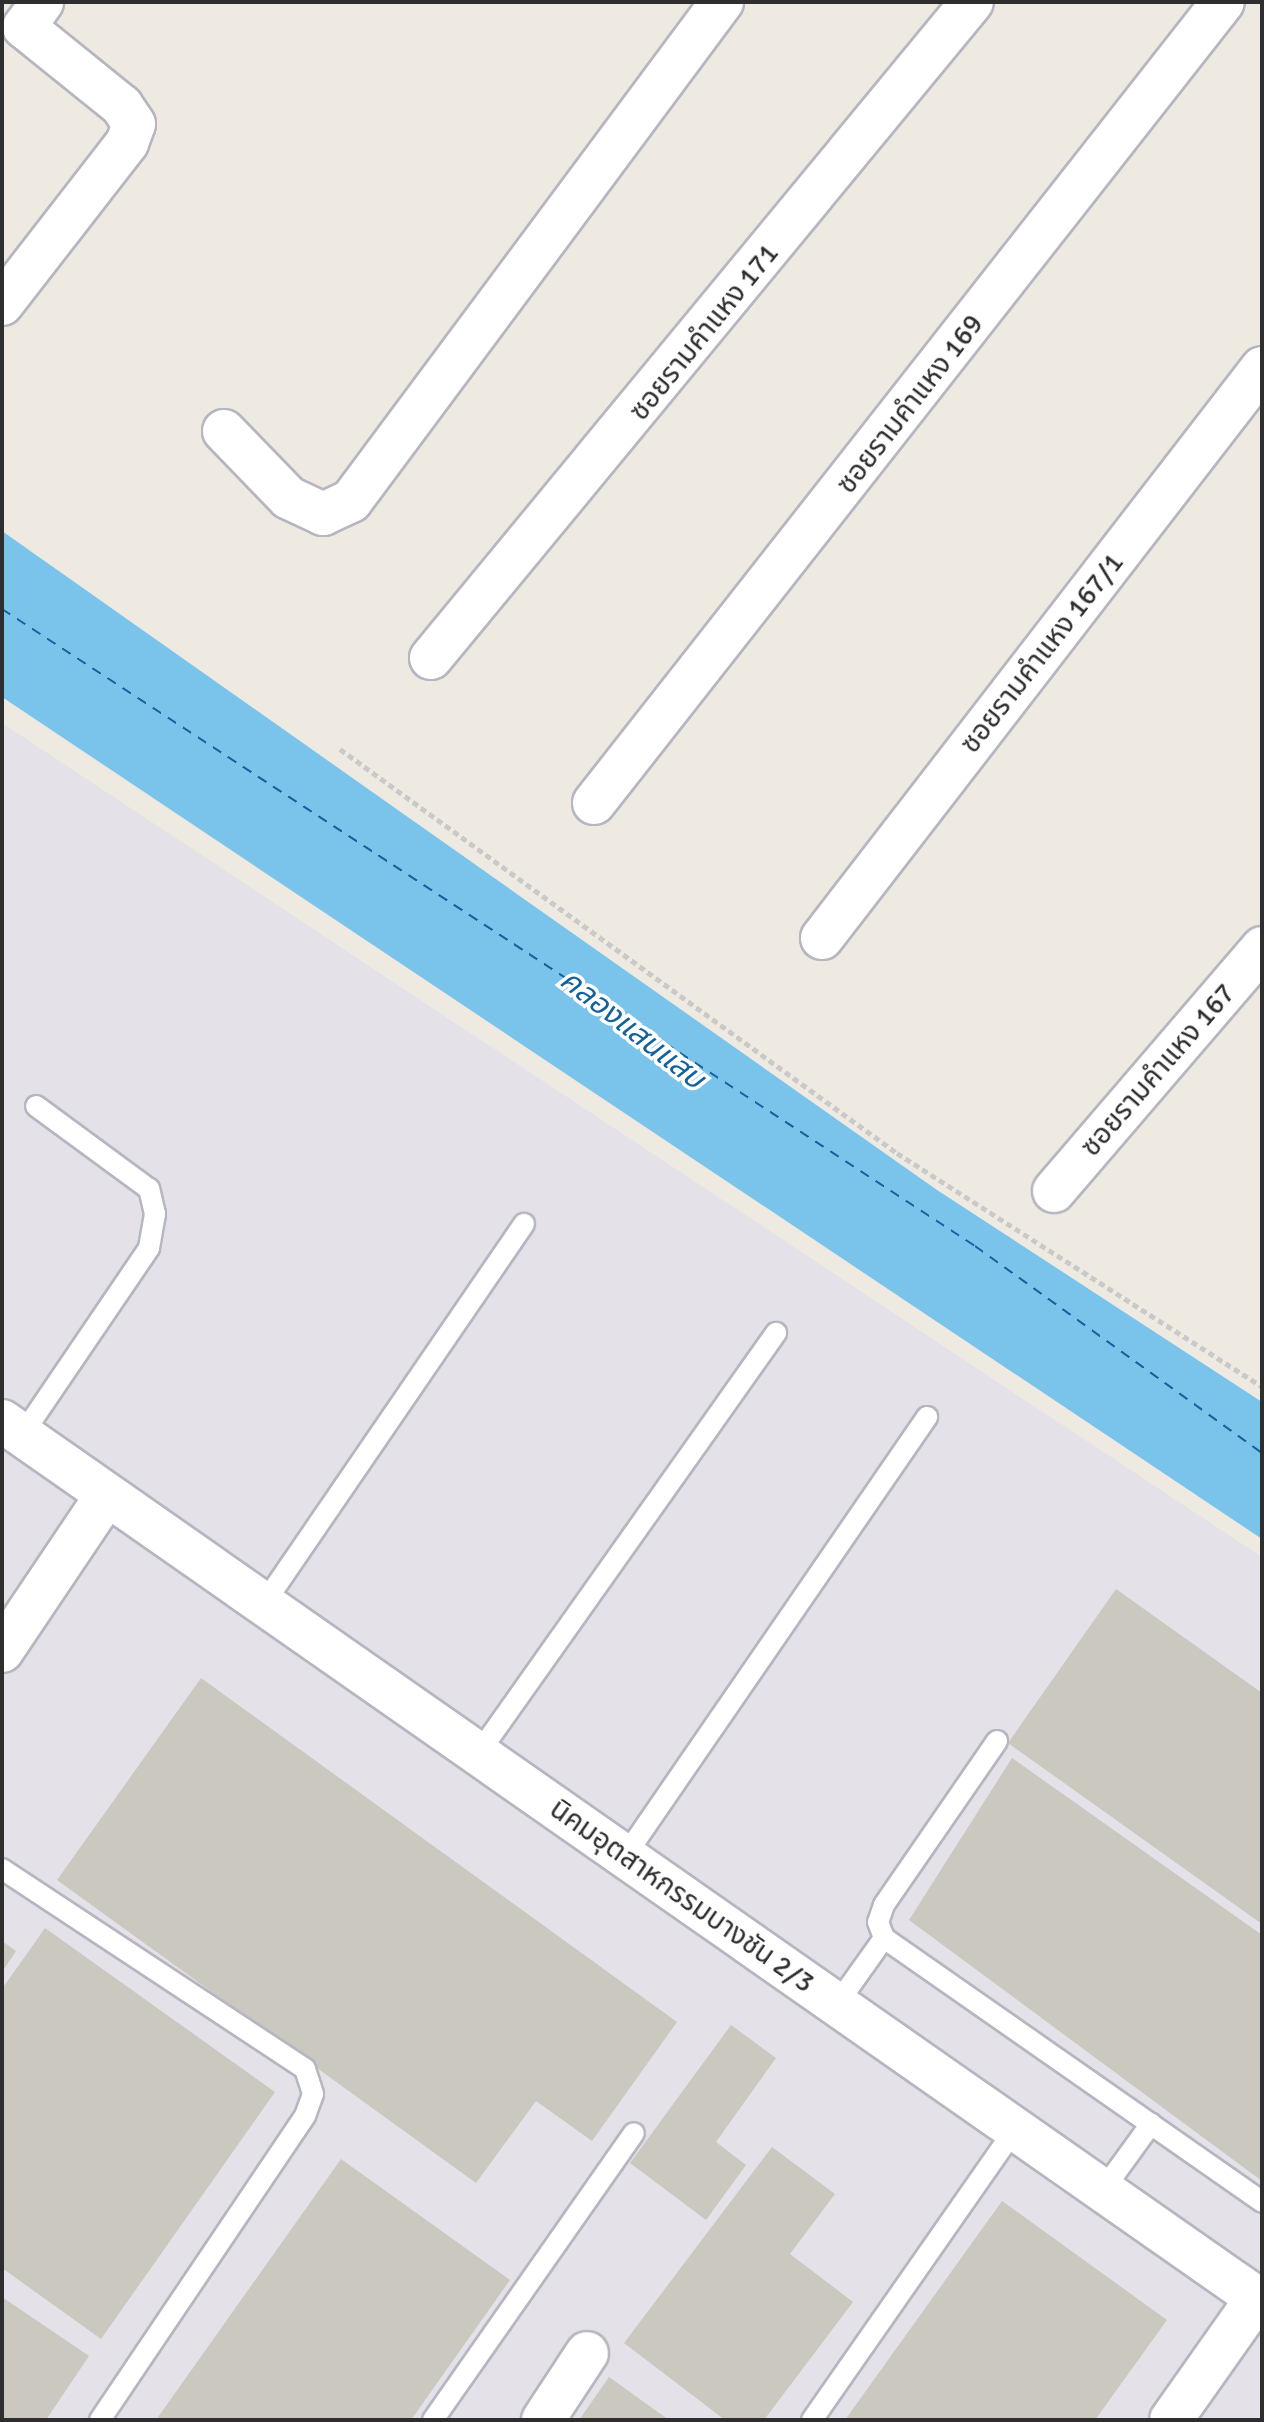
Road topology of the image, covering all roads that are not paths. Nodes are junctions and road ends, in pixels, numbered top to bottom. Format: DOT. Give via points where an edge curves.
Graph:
graph roads {
  1 [pos="722,2"];
  2 [pos="972,2"];
  3 [pos="1223,2"];
  4 [pos="22,28"];
  5 [pos="2,304"];
  6 [pos="1262,368"];
  7 [pos="224,431"];
  8 [pos="431,658"];
  9 [pos="594,803"];
  10 [pos="822,938"];
  11 [pos="1262,948"];
  12 [pos="36,1106"];
  13 [pos="1054,1191"];
  14 [pos="524,1224"];
  15 [pos="776,1333"];
  16 [pos="927,1417"];
  17 [pos="12,1428"];
  18 [pos="106,1496"];
  19 [pos="263,1605"];
  20 [pos="2,1651"];
  21 [pos="997,1741"];
  22 [pos="478,1754"];
  23 [pos="625,1856"];
  24 [pos="2,1869"];
  25 [pos="884,1938"];
  26 [pos="837,2004"];
  27 [pos="1151,2124"];
  28 [pos="1015,2129"];
  29 [pos="634,2133"];
  30 [pos="1103,2190"];
  31 [pos="1262,2202"];
  32 [pos="1260,2300"];
  33 [pos="587,2353"];
  34 [pos="100,2420"];
  35 [pos="433,2420"];
  36 [pos="543,2420"];
  37 [pos="812,2420"];
  38 [pos="1171,2420"];
  1 -- 7 [label="street" via="351,501 323,514 289,498"];
  2 -- 8 [label="street, ซอยรามคำแหง 171"];
  3 -- 9 [label="street, ซอยรามคำแหง 169"];
  4 -- 5 [label="street" via="122,106 134,124 127,143"];
  6 -- 10 [label="street, ซอยรามคำแหง 167/1"];
  11 -- 13 [label="street, ซอยรามคำแหง 167"];
  12 -- 17 [label="lane" via="149,1189 155,1214 149,1248"];
  14 -- 19 [label="lane"];
  15 -- 22 [label="lane"];
  16 -- 23 [label="lane"];
  17 -- 18 [label="street, นิคมอุตสาหกรรมบางชัน 2/3"];
  18 -- 19 [label="street, นิคมอุตสาหกรรมบางชัน 2/3"];
  18 -- 20 [label="street"];
  19 -- 22 [label="street, นิคมอุตสาหกรรมบางชัน 2/3"];
  21 -- 25 [label="lane" via="884,1905 878,1922"];
  22 -- 23 [label="street, นิคมอุตสาหกรรมบางชัน 2/3"];
  23 -- 26 [label="street, นิคมอุตสาหกรรมบางชัน 2/3"];
  24 -- 34 [label="lane" via="305,2069 313,2094 305,2116"];
  25 -- 26 [label="lane"];
  25 -- 27 [label="lane"];
  26 -- 28 [label="street, นิคมอุตสาหกรรมบางชัน 2/3"];
  27 -- 30 [label="lane"];
  27 -- 31 [label="lane"];
  28 -- 30 [label="street, นิคมอุตสาหกรรมบางชัน 2/3"];
  28 -- 37 [label="lane"];
  29 -- 35 [label="lane"];
  30 -- 32 [label="street, นิคมอุตสาหกรรมบางชัน 2/3"];
  32 -- 38 [label="street"];
  33 -- 36 [label="street"];
}
